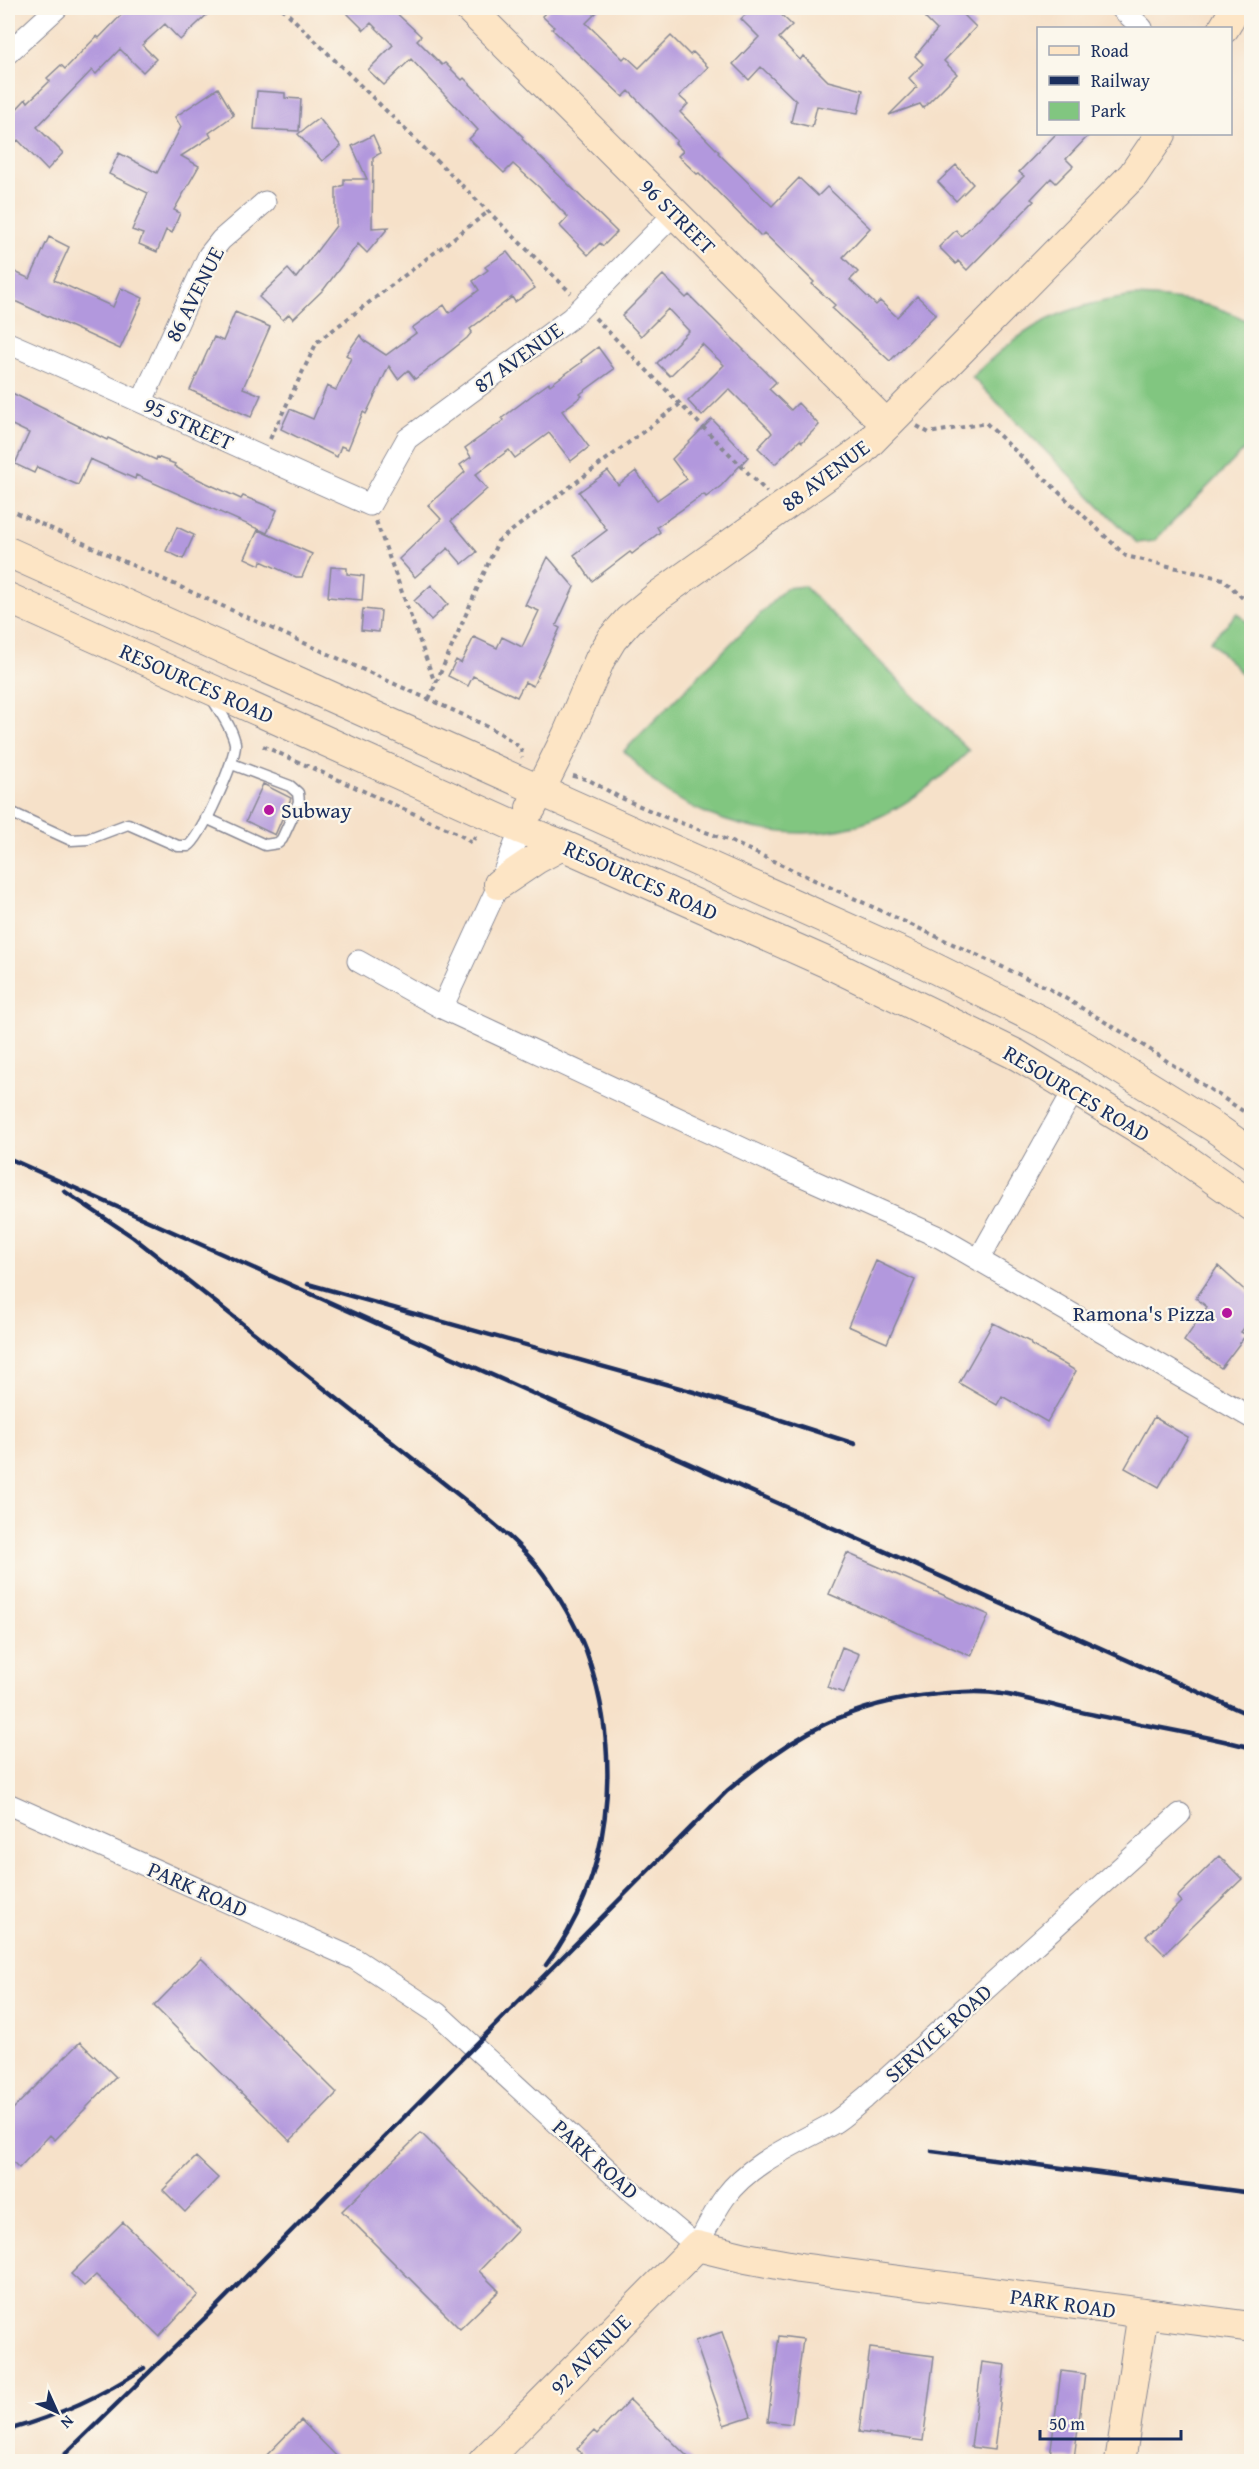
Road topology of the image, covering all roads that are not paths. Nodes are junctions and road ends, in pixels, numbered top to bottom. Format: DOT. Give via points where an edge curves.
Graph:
graph roads {
  1 [pos="57,8"];
  2 [pos="469,8"];
  3 [pos="1121,8"];
  4 [pos="1236,8"];
  5 [pos="1141,27"];
  6 [pos="1225,27"];
  7 [pos="8,53"];
  8 [pos="1160,135"];
  9 [pos="265,202"];
  10 [pos="675,213"];
  11 [pos="8,343"];
  12 [pos="142,401"];
  13 [pos="887,425"];
  14 [pos="370,505"];
  15 [pos="8,552"];
  16 [pos="8,598"];
  17 [pos="206,687"];
  18 [pos="232,764"];
  19 [pos="540,790"];
  20 [pos="8,812"];
  21 [pos="206,818"];
  22 [pos="521,829"];
  23 [pos="562,845"];
  24 [pos="499,884"];
  25 [pos="358,962"];
  26 [pos="442,1008"];
  27 [pos="1074,1089"];
  28 [pos="1251,1154"];
  29 [pos="1251,1206"];
  30 [pos="979,1259"];
  31 [pos="1251,1418"];
  32 [pos="8,1804"];
  33 [pos="1180,1814"];
  34 [pos="697,2246"];
  35 [pos="1143,2313"];
  36 [pos="1251,2327"];
  37 [pos="483,2462"];
  38 [pos="1120,2462"];
  1 -- 7 [label="street"];
  2 -- 10 [label="main road, 96 STREET"];
  3 -- 5 [label="street"];
  4 -- 6 [label="main road"];
  8 -- 13 [label="main road, 88 AVENUE" via="1133,175"];
  9 -- 12 [label="street, 86 AVENUE" via="209,255"];
  10 -- 13 [label="main road, 96 STREET"];
  10 -- 14 [label="street, 87 AVENUE" via="584,306 407,439"];
  11 -- 12 [label="street, 95 STREET"];
  12 -- 14 [label="street, 95 STREET"];
  13 -- 19 [label="main road, 88 AVENUE" via="861,451 658,596 629,621 600,659"];
  15 -- 19 [label="main road, RESOURCES ROAD"];
  16 -- 17 [label="main road, RESOURCES ROAD"];
  17 -- 18 [label="lane" via="234,736"];
  17 -- 22 [label="main road, RESOURCES ROAD"];
  18 -- 21 [label="lane"];
  18 -- 21 [label="lane" via="285,784 298,793 299,802 282,838 278,843 265,845"];
  19 -- 22 [label="main road, 88 AVENUE"];
  19 -- 28 [label="main road, RESOURCES ROAD" via="916,959 1053,1027"];
  20 -- 21 [label="lane" via="71,840 88,839 128,824 183,847 192,843"];
  22 -- 23 [label="main road, RESOURCES ROAD"];
  22 -- 24 [label="street"];
  23 -- 24 [label="main road"];
  23 -- 27 [label="main road, RESOURCES ROAD" via="828,963 1017,1055"];
  24 -- 26 [label="street"];
  25 -- 26 [label="street"];
  26 -- 30 [label="street"];
  27 -- 29 [label="main road, RESOURCES ROAD" via="1161,1142"];
  27 -- 30 [label="street"];
  30 -- 31 [label="street"];
  32 -- 34 [label="street, PARK ROAD" via="355,1959 437,2013 630,2190"];
  33 -- 34 [label="street, SERVICE ROAD" via="865,2098 835,2122 758,2166 740,2181 725,2198"];
  34 -- 35 [label="main road, PARK ROAD" via="800,2268"];
  34 -- 37 [label="main road, 92 AVENUE"];
  35 -- 36 [label="main road, PARK ROAD"];
  35 -- 38 [label="main road"];
}
